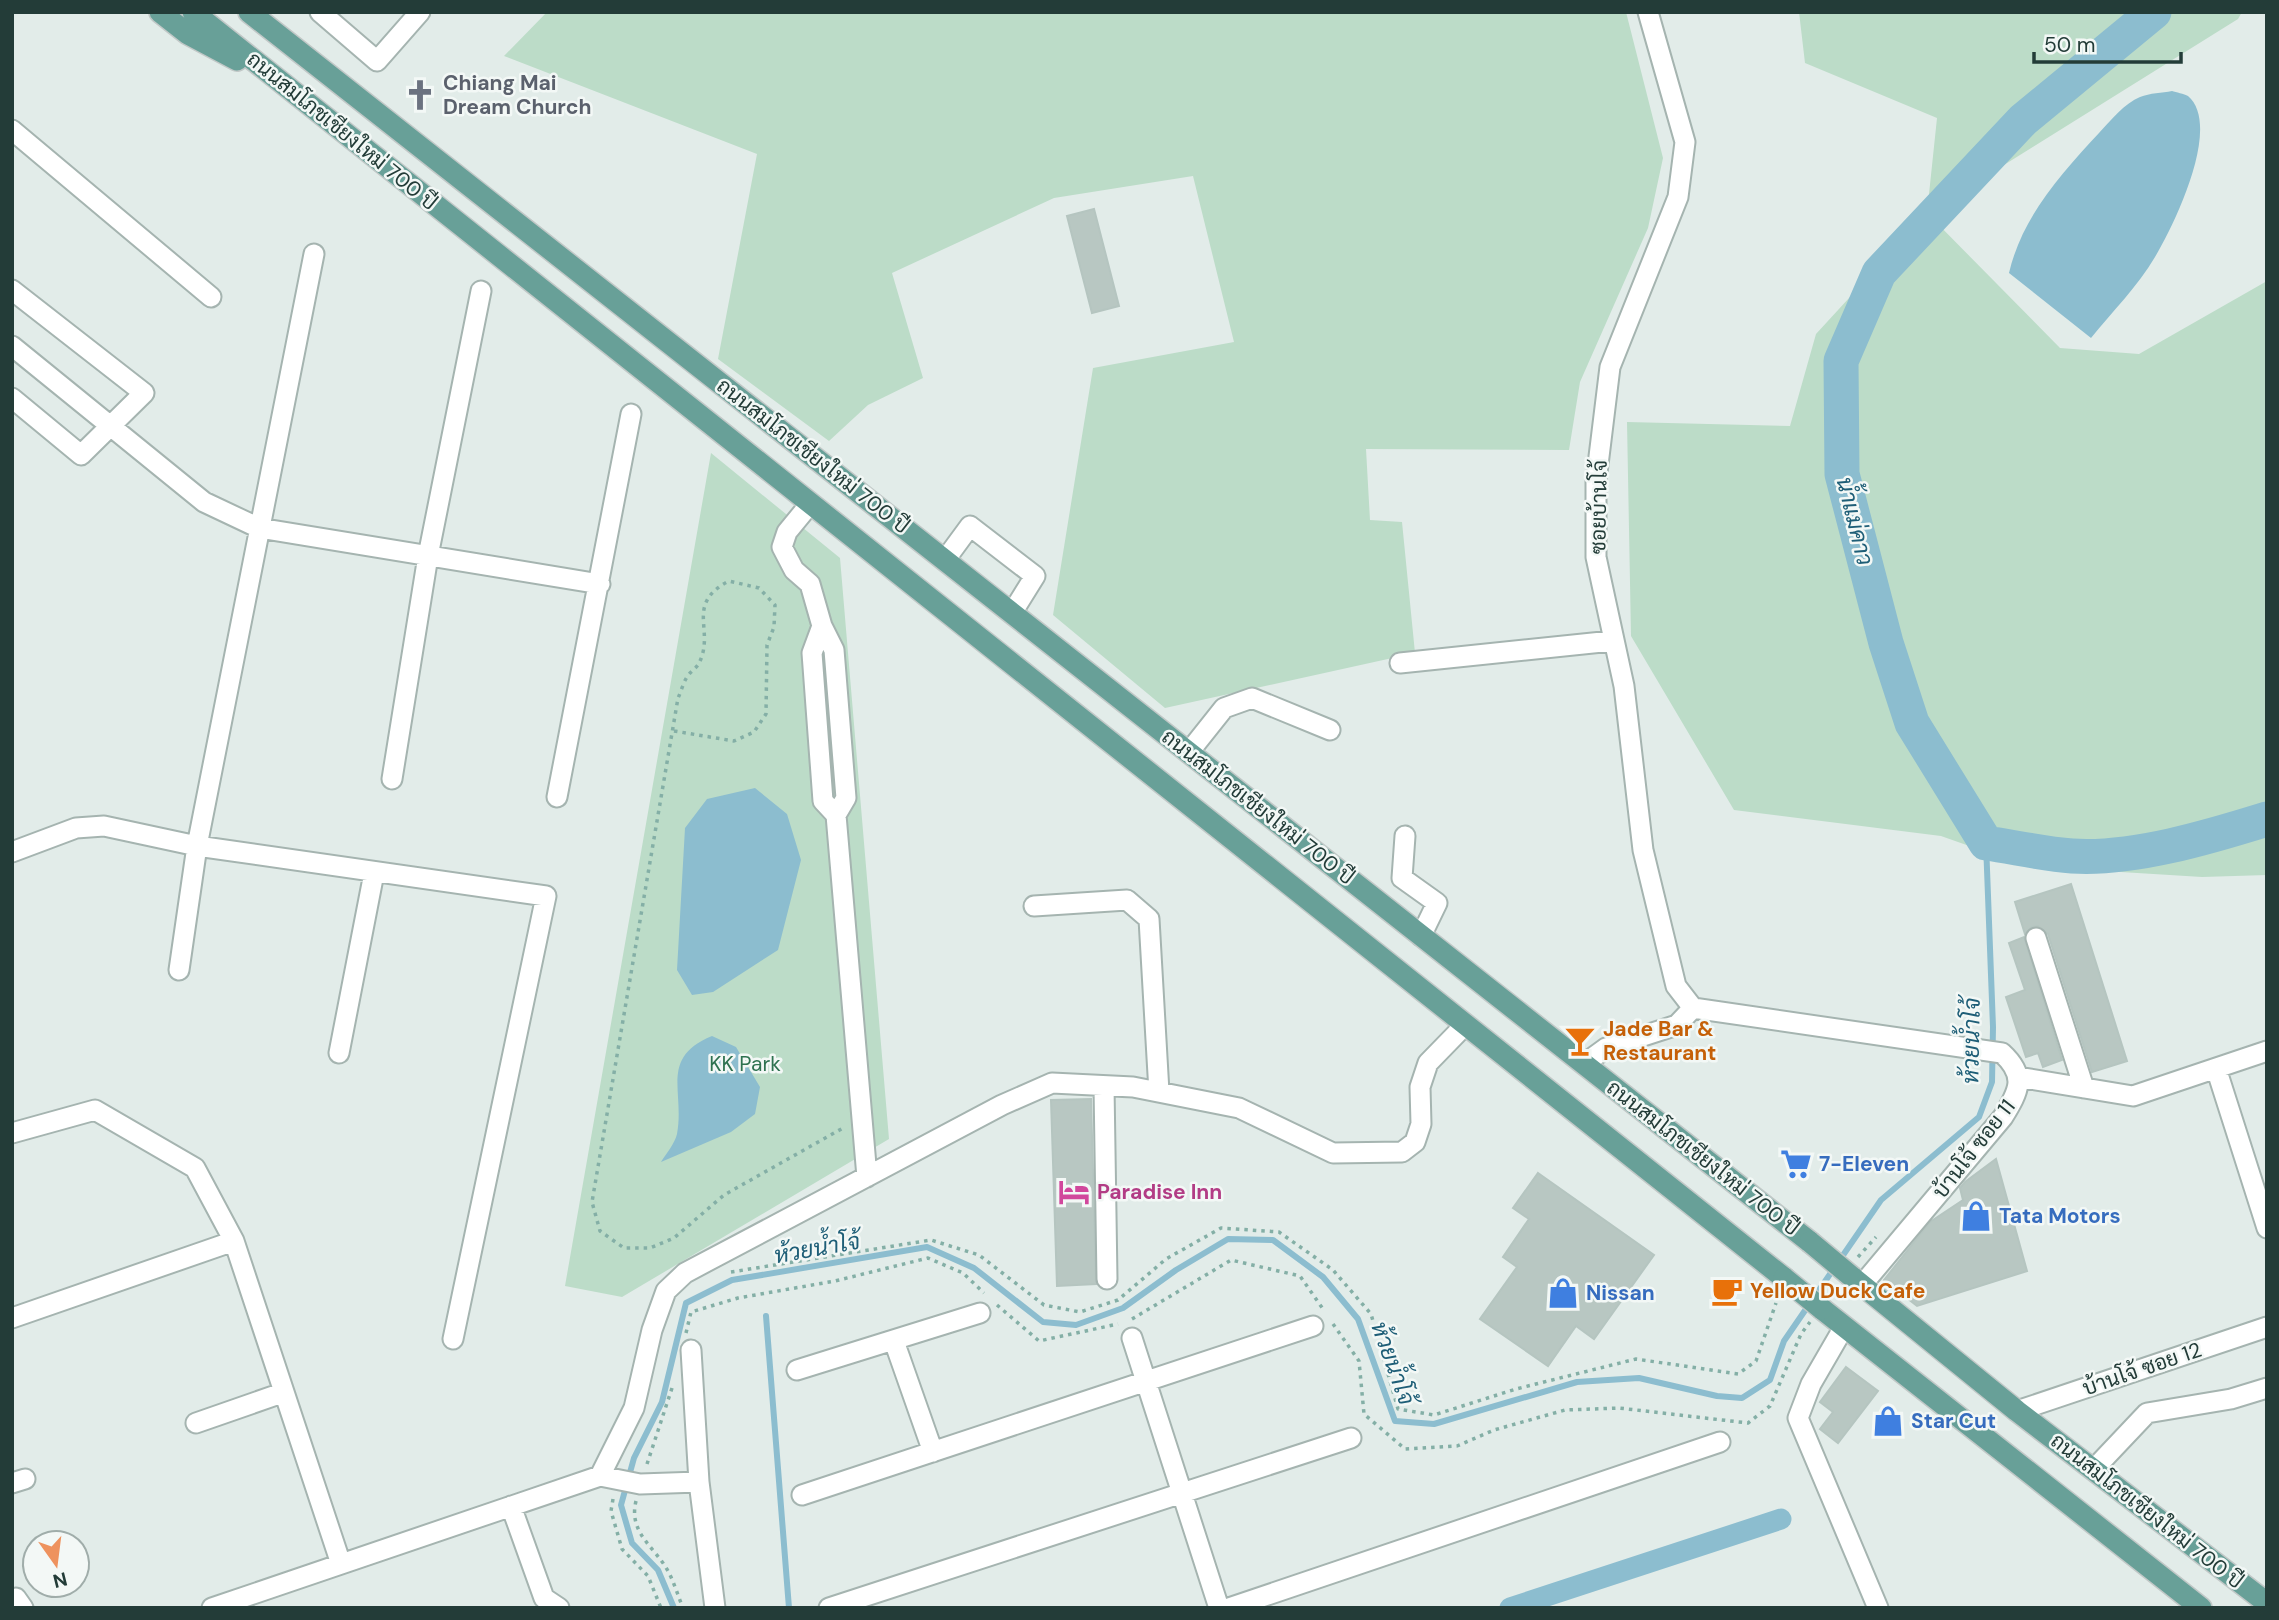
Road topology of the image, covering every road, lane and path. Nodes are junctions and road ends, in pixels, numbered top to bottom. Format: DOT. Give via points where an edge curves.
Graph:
graph roads {
  1 [pos="160,12"];
  2 [pos="193,12"];
  3 [pos="248,12"];
  4 [pos="264,12"];
  5 [pos="320,12"];
  6 [pos="420,12"];
  7 [pos="1648,12"];
  8 [pos="305,55"];
  9 [pos="286,85"];
  10 [pos="12,130"];
  11 [pos="314,254"];
  12 [pos="12,290"];
  13 [pos="481,291"];
  14 [pos="211,297"];
  15 [pos="12,345"];
  16 [pos="12,398"];
  17 [pos="631,414"];
  18 [pos="112,427"];
  19 [pos="810,503"];
  20 [pos="259,528"];
  21 [pos="428,556"];
  22 [pos="944,560"];
  23 [pos="600,584"];
  24 [pos="1012,613"];
  25 [pos="1612,641"];
  26 [pos="1400,663"];
  27 [pos="1330,730"];
  28 [pos="674,731"];
  29 [pos="1189,752"];
  30 [pos="392,779"];
  31 [pos="558,797"];
  32 [pos="1405,836"];
  33 [pos="197,846"];
  34 [pos="12,852"];
  35 [pos="374,873"];
  36 [pos="1034,906"];
  37 [pos="1421,936"];
  38 [pos="2036,938"];
  39 [pos="179,970"];
  40 [pos="1693,1008"];
  41 [pos="1465,1025"];
  42 [pos="2267,1051"];
  43 [pos="340,1053"];
  44 [pos="1584,1064"];
  45 [pos="2216,1068"];
  46 [pos="2018,1077"];
  47 [pos="1104,1086"];
  48 [pos="2084,1088"];
  49 [pos="1159,1092"];
  50 [pos="862,1117"];
  51 [pos="12,1133"];
  52 [pos="867,1177"];
  53 [pos="2267,1228"];
  54 [pos="234,1241"];
  55 [pos="1107,1279"];
  56 [pos="1857,1281"];
  57 [pos="980,1313"];
  58 [pos="12,1318"];
  59 [pos="1313,1326"];
  60 [pos="1844,1326"];
  61 [pos="2267,1328"];
  62 [pos="1132,1338"];
  63 [pos="453,1339"];
  64 [pos="894,1341"];
  65 [pos="691,1350"];
  66 [pos="797,1370"];
  67 [pos="1146,1382"];
  68 [pos="2267,1388"];
  69 [pos="282,1393"];
  70 [pos="2017,1411"];
  71 [pos="195,1423"];
  72 [pos="1351,1438"];
  73 [pos="1720,1442"];
  74 [pos="933,1452"];
  75 [pos="2094,1469"];
  76 [pos="608,1477"];
  77 [pos="699,1482"];
  78 [pos="1182,1493"];
  79 [pos="802,1495"];
  80 [pos="512,1506"];
  81 [pos="341,1564"];
  82 [pos="884,1599"];
  83 [pos="2267,1603"];
  84 [pos="1876,1607"];
  85 [pos="212,1608"];
  86 [pos="559,1608"];
  87 [pos="715,1608"];
  88 [pos="829,1608"];
  89 [pos="1219,1608"];
  90 [pos="1229,1608"];
  91 [pos="2201,1608"];
  1 -- 9 [label="main road" via="188,34"];
  2 -- 9 [label="main road, ถนนสมโภชเชียงใหม่ 700 ปี"];
  3 -- 8 [label="main road, ถนนสมโภชเชียงใหม่ 700 ปี"];
  4 -- 8 [label="main road"];
  5 -- 6 [label="street" via="377,61"];
  7 -- 25 [label="street, ซอยบ้านโจ้" via="1685,142 1678,197 1610,367 1596,481 1596,557"];
  8 -- 22 [label="main road, ถนนสมโภชเชียงใหม่ 700 ปี"];
  9 -- 19 [label="main road, ถนนสมโภชเชียงใหม่ 700 ปี"];
  10 -- 14 [label="street"];
  11 -- 20 [label="street"];
  12 -- 18 [label="street" via="144,393"];
  13 -- 21 [label="street"];
  15 -- 18 [label="street"];
  16 -- 18 [label="street" via="81,455"];
  17 -- 23 [label="street"];
  18 -- 20 [label="street" via="204,502"];
  19 -- 41 [label="main road, ถนนสมโภชเชียงใหม่ 700 ปี"];
  19 -- 50 [label="street" via="782,547 794,570 810,584 834,650 846,798 836,815"];
  20 -- 21 [label="street"];
  20 -- 33 [label="street"];
  21 -- 23 [label="street"];
  21 -- 30 [label="street"];
  22 -- 24 [label="main road, ถนนสมโภชเชียงใหม่ 700 ปี"];
  22 -- 24 [label="street" via="970,526 1035,576"];
  23 -- 31 [label="street"];
  24 -- 29 [label="main road, ถนนสมโภชเชียงใหม่ 700 ปี"];
  25 -- 26 [label="street"];
  25 -- 40 [label="street, ซอยบ้านโจ้" via="1624,686 1643,850 1676,986"];
  27 -- 29 [label="street" via="1252,698 1224,708"];
  28 -- 28 [label="path" via="734,741 754,732 766,714 766,645 774,627 775,605 759,588 729,581 711,591 704,605 702,650 678,698"];
  28 -- 50 [label="path" via="592,1202 600,1231 624,1248 650,1248 674,1238 724,1195"];
  29 -- 37 [label="main road, ถนนสมโภชเชียงใหม่ 700 ปี"];
  32 -- 37 [label="street" via="1402,878 1437,903"];
  33 -- 34 [label="street" via="104,826 76,828"];
  33 -- 35 [label="street"];
  33 -- 39 [label="street"];
  35 -- 43 [label="street"];
  35 -- 63 [label="street" via="546,896"];
  36 -- 49 [label="street" via="1127,900 1149,919"];
  37 -- 44 [label="main road, ถนนสมโภชเชียงใหม่ 700 ปี"];
  38 -- 48 [label="street"];
  40 -- 44 [label="street" via="1677,1026 1606,1048"];
  40 -- 46 [label="street, บ้านโจ้ ซอย 11" via="2001,1053 2014,1064"];
  41 -- 49 [label="street" via="1428,1063 1420,1087 1421,1124 1415,1142 1402,1152 1333,1153 1239,1108"];
  41 -- 60 [label="main road, ถนนสมโภชเชียงใหม่ 700 ปี, bridge"];
  42 -- 45 [label="street"];
  44 -- 56 [label="main road, ถนนสมโภชเชียงใหม่ 700 ปี, bridge"];
  45 -- 48 [label="street" via="2133,1096"];
  45 -- 53 [label="street"];
  46 -- 48 [label="street"];
  46 -- 56 [label="street, บ้านโจ้ ซอย 11" via="2017,1093 2003,1117"];
  47 -- 49 [label="street"];
  47 -- 52 [label="street" via="1052,1083"];
  47 -- 55 [label="street"];
  50 -- 52 [label="street"];
  51 -- 54 [label="street" via="95,1110 195,1168"];
  52 -- 76 [label="street" via="685,1273 666,1291 634,1408"];
  54 -- 58 [label="street"];
  54 -- 69 [label="street"];
  56 -- 70 [label="main road, ถนนสมโภชเชียงใหม่ 700 ปี"];
  57 -- 64 [label="street"];
  59 -- 67 [label="street"];
  60 -- 84 [label="street" via="1811,1384 1798,1418"];
  60 -- 91 [label="main road, ถนนสมโภชเชียงใหม่ 700 ปี"];
  61 -- 70 [label="street, บ้านโจ้ ซอย 12"];
  62 -- 67 [label="street"];
  64 -- 66 [label="street"];
  64 -- 74 [label="street"];
  65 -- 77 [label="street"];
  67 -- 74 [label="street"];
  67 -- 78 [label="street"];
  68 -- 75 [label="street" via="2147,1413"];
  69 -- 71 [label="street"];
  69 -- 81 [label="street"];
  70 -- 75 [label="main road, ถนนสมโภชเชียงใหม่ 700 ปี"];
  72 -- 78 [label="street"];
  73 -- 90 [label="street"];
  74 -- 79 [label="street"];
  75 -- 83 [label="main road, ถนนสมโภชเชียงใหม่ 700 ปี"];
  76 -- 77 [label="street" via="640,1484"];
  76 -- 80 [label="street"];
  77 -- 87 [label="street"];
  78 -- 82 [label="street"];
  78 -- 89 [label="street"];
  80 -- 81 [label="street"];
  80 -- 86 [label="street" via="544,1598"];
  81 -- 85 [label="street"];
  82 -- 88 [label="street"];
}
